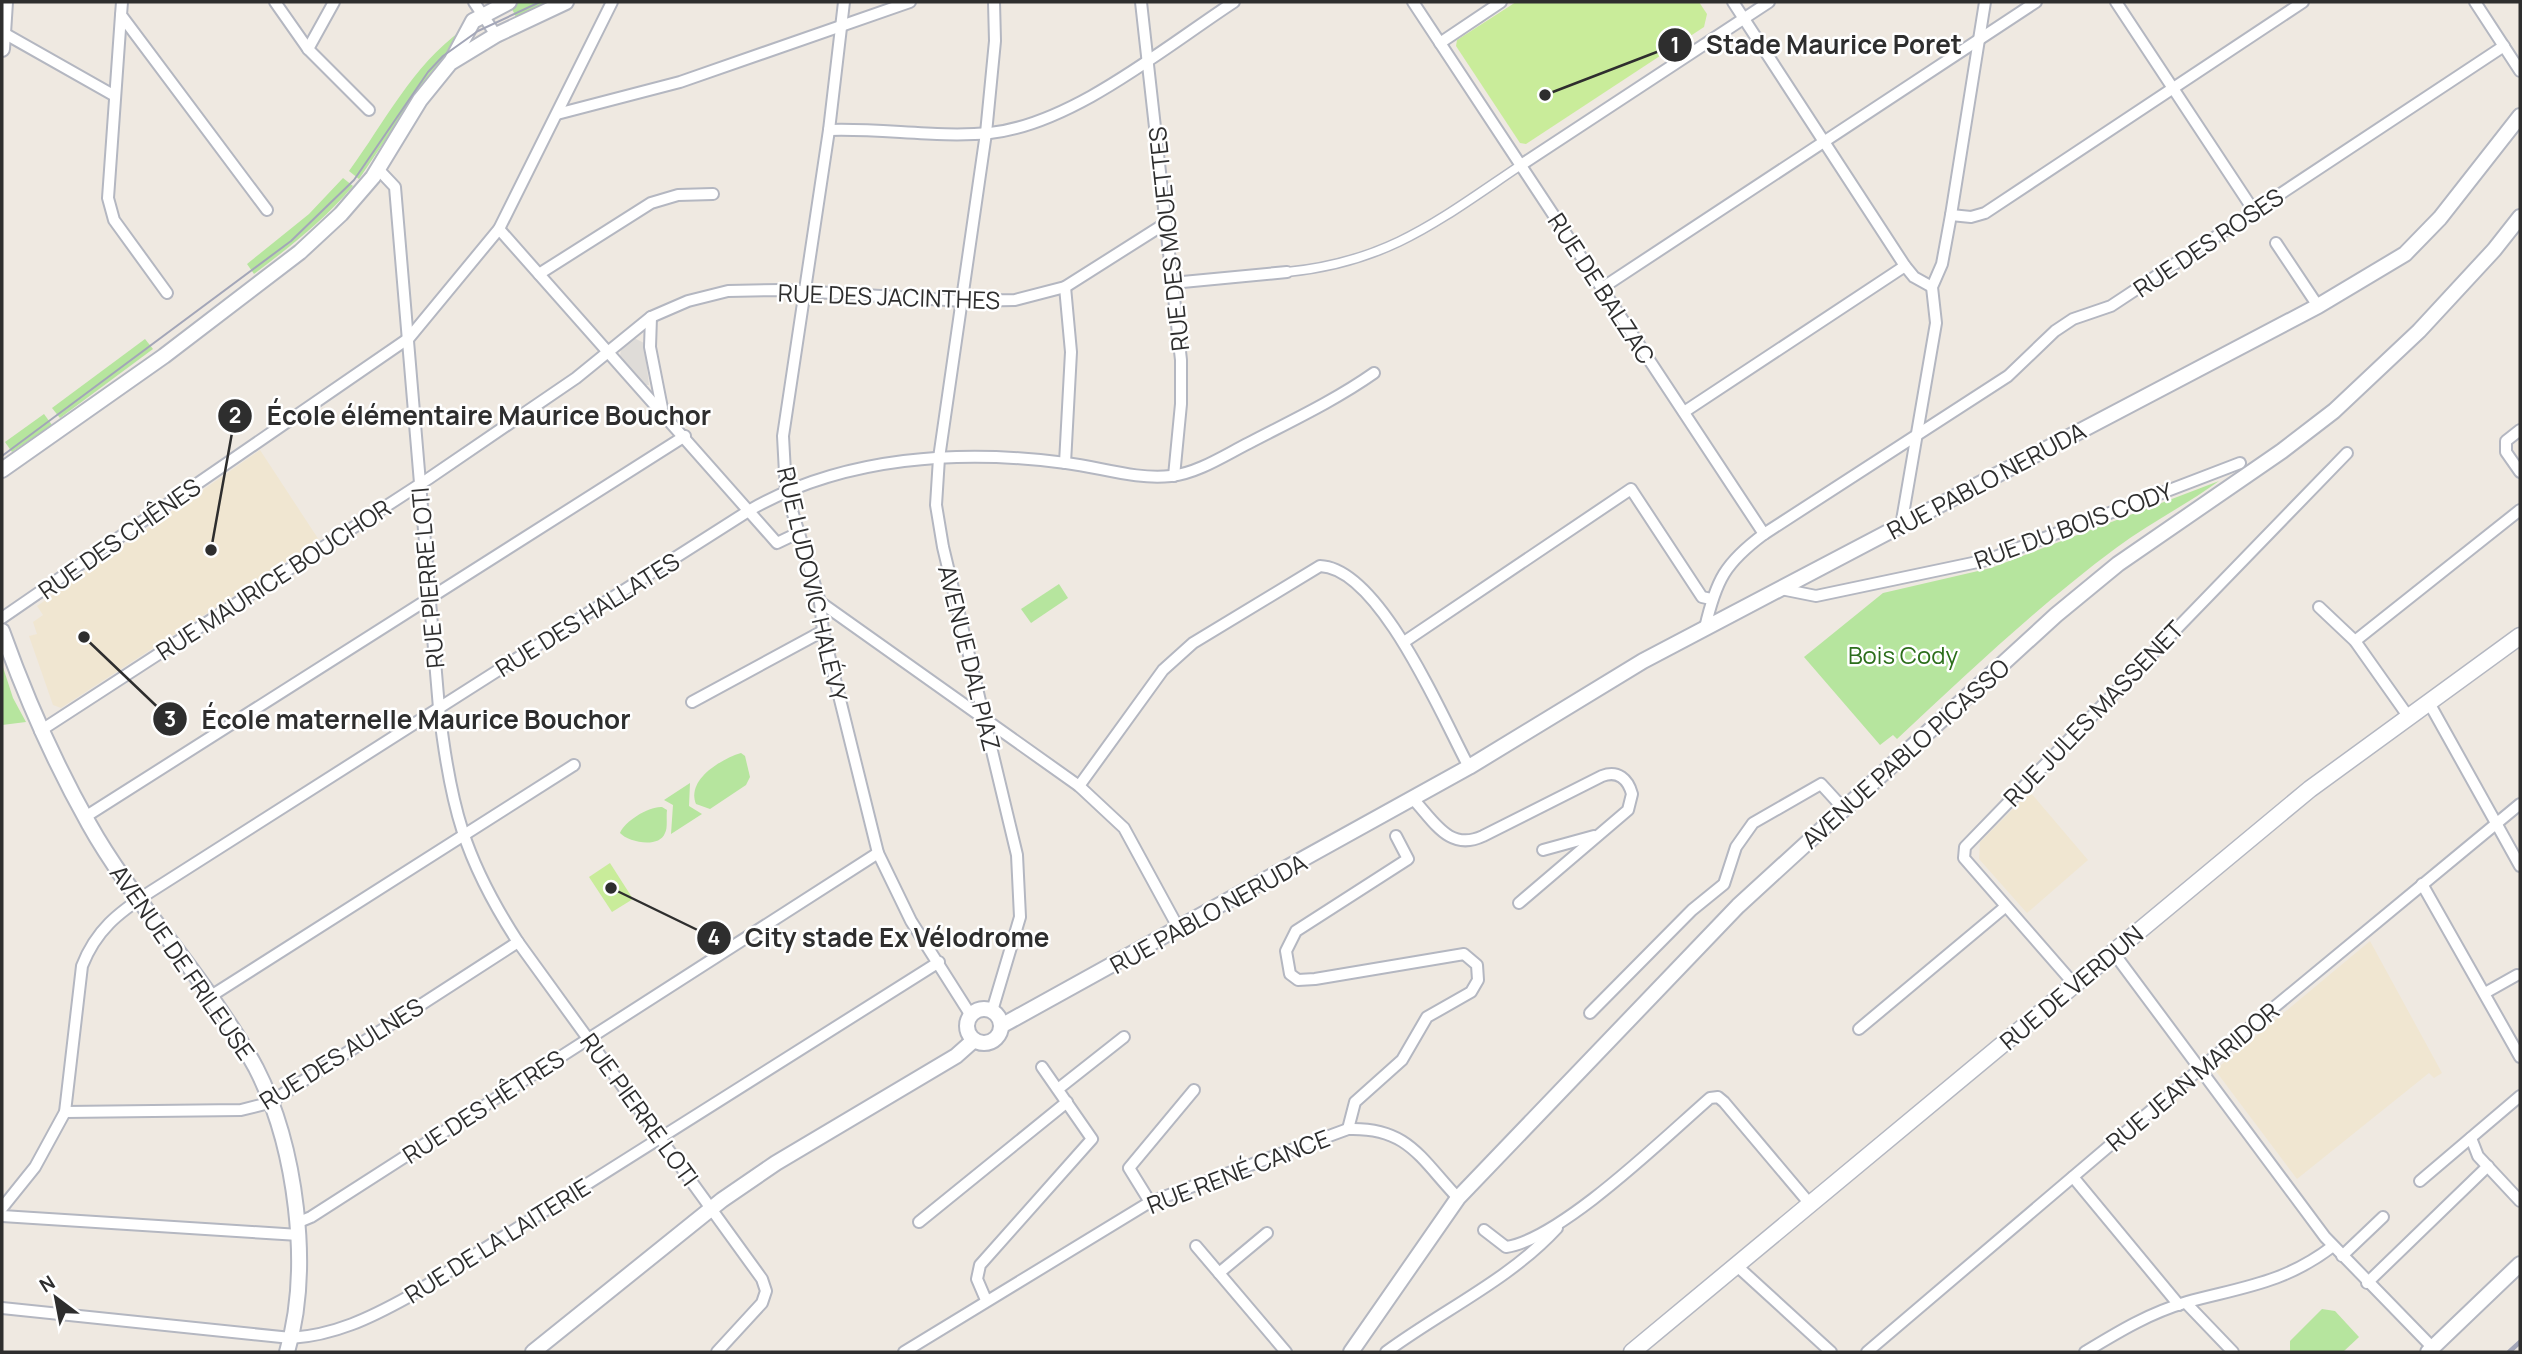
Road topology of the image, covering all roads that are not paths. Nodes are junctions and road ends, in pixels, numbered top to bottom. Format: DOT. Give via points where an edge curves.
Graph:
graph roads {
  1 [pos="5,2"];
  2 [pos="122,2"];
  3 [pos="275,2"];
  4 [pos="334,2"];
  5 [pos="509,2"];
  6 [pos="566,2"];
  7 [pos="612,2"];
  8 [pos="844,2"];
  9 [pos="911,2"];
  10 [pos="994,2"];
  11 [pos="1141,2"];
  12 [pos="1234,2"];
  13 [pos="1413,2"];
  14 [pos="1501,2"];
  15 [pos="1732,2"];
  16 [pos="1769,2"];
  17 [pos="1985,2"];
  18 [pos="2036,2"];
  19 [pos="2116,2"];
  20 [pos="2304,2"];
  21 [pos="2475,2"];
  22 [pos="478,8"];
  23 [pos="121,15"];
  24 [pos="1744,19"];
  25 [pos="843,25"];
  26 [pos="2,32"];
  27 [pos="496,35"];
  28 [pos="1977,41"];
  29 [pos="1440,43"];
  30 [pos="2504,46"];
  31 [pos="308,48"];
  32 [pos="2,49"];
  33 [pos="1149,58"];
  34 [pos="450,63"];
  35 [pos="2520,71"];
  36 [pos="2173,88"];
  37 [pos="115,96"];
  38 [pos="369,110"];
  39 [pos="557,114"];
  40 [pos="2520,116"];
  41 [pos="829,130"];
  42 [pos="986,133"];
  43 [pos="1825,141"];
  44 [pos="1521,165"];
  45 [pos="378,169"];
  46 [pos="713,194"];
  47 [pos="267,210"];
  48 [pos="2254,211"];
  49 [pos="1951,215"];
  50 [pos="2520,217"];
  51 [pos="1166,223"];
  52 [pos="499,229"];
  53 [pos="2276,243"];
  54 [pos="1905,266"];
  55 [pos="1287,272"];
  56 [pos="539,274"];
  57 [pos="1172,283"];
  58 [pos="1065,287"];
  59 [pos="1932,287"];
  60 [pos="1602,288"];
  61 [pos="804,292"];
  62 [pos="167,293"];
  63 [pos="963,301"];
  64 [pos="2318,306"];
  65 [pos="651,317"];
  66 [pos="409,338"];
  67 [pos="608,352"];
  68 [pos="1374,373"];
  69 [pos="662,411"];
  70 [pos="1684,412"];
  71 [pos="2520,430"];
  72 [pos="685,436"];
  73 [pos="1914,436"];
  74 [pos="2347,453"];
  75 [pos="939,458"];
  76 [pos="1065,463"];
  77 [pos="2240,463"];
  78 [pos="2,470"];
  79 [pos="2520,472"];
  80 [pos="1174,476"];
  81 [pos="419,484"];
  82 [pos="786,491"];
  83 [pos="750,510"];
  84 [pos="2520,510"];
  85 [pos="1901,526"];
  86 [pos="798,533"];
  87 [pos="1764,534"];
  88 [pos="1781,589"];
  89 [pos="430,599"];
  90 [pos="1712,599"];
  91 [pos="820,602"];
  92 [pos="2319,607"];
  93 [pos="2,618"];
  94 [pos="1705,628"];
  95 [pos="2,631"];
  96 [pos="823,631"];
  97 [pos="2519,639"];
  98 [pos="2355,640"];
  99 [pos="1404,642"];
  100 [pos="2428,701"];
  101 [pos="692,702"];
  102 [pos="439,708"];
  103 [pos="2408,716"];
  104 [pos="986,720"];
  105 [pos="40,731"];
  106 [pos="574,765"];
  107 [pos="1469,767"];
  108 [pos="1079,786"];
  109 [pos="1413,799"];
  110 [pos="2520,804"];
  111 [pos="1843,808"];
  112 [pos="85,817"];
  113 [pos="2496,822"];
  114 [pos="463,835"];
  115 [pos="1598,835"];
  116 [pos="1396,836"];
  117 [pos="1543,850"];
  118 [pos="878,853"];
  119 [pos="2520,866"];
  120 [pos="2423,884"];
  121 [pos="139,899"];
  122 [pos="1518,903"];
  123 [pos="2005,906"];
  124 [pos="1179,929"];
  125 [pos="518,942"];
  126 [pos="2113,952"];
  127 [pos="939,962"];
  128 [pos="2517,975"];
  129 [pos="2074,984"];
  130 [pos="2484,993"];
  131 [pos="211,996"];
  132 [pos="992,1010"];
  133 [pos="1590,1013"];
  134 [pos="970,1014"];
  135 [pos="1001,1026"];
  136 [pos="1859,1028"];
  137 [pos="1124,1037"];
  138 [pos="589,1038"];
  139 [pos="974,1040"];
  140 [pos="2520,1057"];
  141 [pos="1042,1068"];
  142 [pos="2200,1069"];
  143 [pos="1058,1089"];
  144 [pos="1194,1090"];
  145 [pos="2520,1096"];
  146 [pos="1066,1102"];
  147 [pos="269,1103"];
  148 [pos="65,1112"];
  149 [pos="1348,1129"];
  150 [pos="660,1138"];
  151 [pos="2471,1138"];
  152 [pos="2488,1166"];
  153 [pos="2073,1177"];
  154 [pos="2420,1181"];
  155 [pos="1458,1198"];
  156 [pos="2520,1201"];
  157 [pos="1150,1202"];
  158 [pos="1810,1205"];
  159 [pos="2,1208"];
  160 [pos="711,1209"];
  161 [pos="2,1216"];
  162 [pos="2383,1217"];
  163 [pos="1564,1221"];
  164 [pos="919,1222"];
  165 [pos="299,1228"];
  166 [pos="1484,1230"];
  167 [pos="1267,1233"];
  168 [pos="1196,1246"];
  169 [pos="2333,1246"];
  170 [pos="2342,1256"];
  171 [pos="2520,1264"];
  172 [pos="1737,1266"];
  173 [pos="1219,1273"];
  174 [pos="2367,1283"];
  175 [pos="986,1300"];
  176 [pos="2183,1304"];
  177 [pos="2,1308"];
  178 [pos="289,1345"];
  179 [pos="2430,1350"];
  180 [pos="533,1352"];
  181 [pos="717,1352"];
  182 [pos="904,1352"];
  183 [pos="1286,1352"];
  184 [pos="1351,1352"];
  185 [pos="1386,1352"];
  186 [pos="1632,1352"];
  187 [pos="1831,1352"];
  188 [pos="1867,1352"];
  189 [pos="2085,1352"];
  190 [pos="2233,1352"];
  1 -- 26 [label="street"];
  2 -- 23 [label="street"];
  3 -- 31 [label="street"];
  4 -- 31 [label="street"];
  5 -- 22 [label="street"];
  6 -- 27 [label="street"];
  7 -- 39 [label="street, RUE DES CHÊNES"];
  8 -- 25 [label="street, RUE LUDOVIC HALÉVY"];
  9 -- 25 [label="street"];
  10 -- 42 [label="street, AVENUE DAL PIAZ"];
  11 -- 33 [label="street, RUE DES MOUETTES"];
  12 -- 33 [label="street"];
  13 -- 29 [label="street, RUE DE BALZAC"];
  14 -- 29 [label="street"];
  15 -- 24 [label="street"];
  16 -- 24 [label="street"];
  17 -- 28 [label="street"];
  18 -- 28 [label="street"];
  19 -- 36 [label="street"];
  20 -- 36 [label="street"];
  21 -- 30 [label="street"];
  22 -- 27 [label="street"];
  22 -- 34 [label="street"];
  23 -- 37 [label="street"];
  23 -- 47 [label="street"];
  24 -- 43 [label="street"];
  24 -- 44 [label="street"];
  25 -- 39 [label="street" via="680,82"];
  25 -- 41 [label="street, RUE LUDOVIC HALÉVY"];
  26 -- 32 [label="street"];
  26 -- 37 [label="street"];
  27 -- 34 [label="street"];
  28 -- 43 [label="street"];
  28 -- 49 [label="street"];
  29 -- 44 [label="street, RUE DE BALZAC"];
  30 -- 35 [label="street"];
  30 -- 48 [label="street, RUE DES ROSES"];
  31 -- 38 [label="street"];
  33 -- 42 [label="street" via="1056,116"];
  33 -- 51 [label="street, RUE DES MOUETTES"];
  34 -- 45 [label="street" via="420,100"];
  36 -- 48 [label="street"];
  36 -- 49 [label="street" via="1985,213 1971,218"];
  37 -- 62 [label="street" via="108,198 114,220"];
  39 -- 52 [label="street, RUE DES CHÊNES"];
  40 -- 64 [label="street, RUE PABLO NERUDA" via="2440,218 2405,254"];
  41 -- 42 [label="street"];
  41 -- 61 [label="street, RUE LUDOVIC HALÉVY"];
  42 -- 63 [label="street, AVENUE DAL PIAZ"];
  43 -- 54 [label="street"];
  43 -- 60 [label="street"];
  44 -- 55 [label="street" via="1418,234 1351,262"];
  44 -- 60 [label="street, RUE DE BALZAC"];
  45 -- 66 [label="street, RUE PIERRE LOTI" via="395,187"];
  45 -- 78 [label="street" via="341,214 300,252 144,371"];
  46 -- 56 [label="street" via="678,195 652,203"];
  48 -- 73 [label="street, RUE DES ROSES" via="2110,306 2073,319 2008,376"];
  49 -- 59 [label="street" via="1942,264"];
  50 -- 111 [label="street, AVENUE PABLO PICASSO" via="2419,331 2334,411 2118,565 2056,615"];
  51 -- 57 [label="street, RUE DES MOUETTES"];
  51 -- 58 [label="street, RUE DES JACINTHES"];
  52 -- 56 [label="street"];
  52 -- 66 [label="street, RUE DES CHÊNES"];
  53 -- 64 [label="street"];
  54 -- 59 [label="street"];
  54 -- 70 [label="street"];
  55 -- 57 [label="street"];
  56 -- 67 [label="street"];
  57 -- 80 [label="street, RUE DES MOUETTES" via="1181,360"];
  58 -- 63 [label="street, RUE DES JACINTHES" via="1015,300"];
  58 -- 76 [label="street" via="1070,352"];
  59 -- 73 [label="street" via="1936,323"];
  60 -- 70 [label="street, RUE DE BALZAC"];
  61 -- 63 [label="street, RUE DES JACINTHES"];
  61 -- 65 [label="street, RUE DES JACINTHES" via="728,291"];
  61 -- 82 [label="street, RUE LUDOVIC HALÉVY" via="783,436"];
  63 -- 75 [label="street, AVENUE DAL PIAZ"];
  64 -- 85 [label="street, RUE PABLO NERUDA"];
  65 -- 67 [label="street, RUE DES JACINTHES"];
  65 -- 69 [label="street" via="650,347"];
  66 -- 81 [label="street, RUE PIERRE LOTI"];
  66 -- 93 [label="street, RUE DES CHÊNES"];
  67 -- 69 [label="street"];
  67 -- 81 [label="street, RUE MAURICE BOUCHOR"];
  68 -- 80 [label="street" via="1346,393 1208,464"];
  69 -- 72 [label="street"];
  70 -- 87 [label="street, RUE DE BALZAC"];
  71 -- 79 [label="street" via="2506,442 2506,452"];
  72 -- 83 [label="street"];
  72 -- 89 [label="street"];
  73 -- 85 [label="street"];
  73 -- 87 [label="street, RUE DES ROSES"];
  74 -- 123 [label="street, RUE JULES MASSENET" via="1973,836 1964,858"];
  75 -- 76 [label="street, RUE DES HALLATES"];
  75 -- 82 [label="street, RUE DES HALLATES" via="893,462"];
  75 -- 104 [label="street, AVENUE DAL PIAZ" via="936,505 943,547"];
  76 -- 80 [label="street, RUE DES HALLATES" via="1142,476"];
  77 -- 88 [label="street, RUE DU BOIS CODY" via="1987,560 1816,596"];
  81 -- 89 [label="street, RUE PIERRE LOTI"];
  81 -- 105 [label="street, RUE MAURICE BOUCHOR"];
  82 -- 83 [label="street, RUE DES HALLATES"];
  82 -- 86 [label="street, RUE LUDOVIC HALÉVY"];
  83 -- 86 [label="street" via="778,543"];
  83 -- 102 [label="street, RUE DES HALLATES"];
  84 -- 98 [label="street"];
  85 -- 88 [label="street, RUE PABLO NERUDA"];
  86 -- 91 [label="street, RUE LUDOVIC HALÉVY"];
  87 -- 90 [label="street, RUE DES ROSES" via="1736,555 1719,578"];
  88 -- 94 [label="street, RUE PABLO NERUDA"];
  89 -- 102 [label="street, RUE PIERRE LOTI"];
  89 -- 112 [label="street"];
  90 -- 94 [label="street, RUE DES ROSES"];
  90 -- 99 [label="street" via="1702,597 1631,489"];
  91 -- 96 [label="street, RUE LUDOVIC HALÉVY"];
  91 -- 104 [label="street"];
  92 -- 98 [label="street"];
  94 -- 107 [label="street, RUE PABLO NERUDA"];
  95 -- 105 [label="street, AVENUE DE FRILEUSE"];
  96 -- 101 [label="street"];
  96 -- 118 [label="street, RUE LUDOVIC HALÉVY"];
  97 -- 100 [label="main road, RUE DE VERDUN"];
  98 -- 103 [label="street"];
  99 -- 107 [label="street"];
  99 -- 108 [label="street" via="1384,610 1334,566 1320,566 1184,651 1163,670"];
  100 -- 103 [label="main road, RUE DE VERDUN"];
  100 -- 113 [label="street"];
  102 -- 114 [label="street, RUE PIERRE LOTI" via="445,767"];
  102 -- 121 [label="street, RUE DES HALLATES"];
  103 -- 126 [label="main road, RUE DE VERDUN" via="2310,789"];
  104 -- 108 [label="street"];
  104 -- 132 [label="street, AVENUE DAL PIAZ" via="1017,855 1020,917"];
  105 -- 112 [label="street, AVENUE DE FRILEUSE"];
  106 -- 114 [label="street"];
  107 -- 109 [label="street, RUE PABLO NERUDA"];
  108 -- 124 [label="street" via="1124,828"];
  109 -- 115 [label="street" via="1451,839 1464,842 1602,776 1615,774 1628,783 1632,799 1628,810"];
  109 -- 124 [label="street, RUE PABLO NERUDA"];
  110 -- 113 [label="street, RUE JEAN MARIDOR"];
  111 -- 133 [label="street" via="1821,785 1759,818 1736,847 1724,884"];
  111 -- 155 [label="street, AVENUE PABLO PICASSO" via="1738,906"];
  112 -- 121 [label="street, AVENUE DE FRILEUSE"];
  113 -- 119 [label="street"];
  113 -- 120 [label="street, RUE JEAN MARIDOR"];
  114 -- 125 [label="street, RUE PIERRE LOTI" via="488,896"];
  114 -- 131 [label="street"];
  115 -- 117 [label="street"];
  115 -- 122 [label="street"];
  116 -- 149 [label="street" via="1408,859 1296,931 1286,951 1290,974 1298,980 1315,979 1464,954 1477,965 1478,980 1471,992 1427,1017 1402,1060 1355,1102"];
  118 -- 127 [label="street, RUE LUDOVIC HALÉVY" via="911,920"];
  118 -- 138 [label="street, RUE DES HÊTRES"];
  120 -- 130 [label="street"];
  120 -- 142 [label="street, RUE JEAN MARIDOR"];
  121 -- 131 [label="street, AVENUE DE FRILEUSE"];
  121 -- 148 [label="street, RUE DES HALLATES" via="106,923 82,966"];
  123 -- 129 [label="street, RUE JULES MASSENET"];
  123 -- 136 [label="street"];
  124 -- 135 [label="street, RUE PABLO NERUDA"];
  125 -- 138 [label="street, RUE PIERRE LOTI"];
  125 -- 147 [label="street, RUE DES AULNES"];
  126 -- 129 [label="main road, RUE DE VERDUN"];
  126 -- 142 [label="street"];
  127 -- 134 [label="street, RUE LUDOVIC HALÉVY"];
  127 -- 150 [label="street, RUE DE LA LAITERIE"];
  128 -- 130 [label="street"];
  129 -- 158 [label="main road, RUE DE VERDUN"];
  130 -- 140 [label="street"];
  131 -- 147 [label="street, AVENUE DE FRILEUSE" via="257,1070"];
  132 -- 134 [label="street" via="983,1008"];
  132 -- 135 [label="street"];
  134 -- 139 [label="street" via="967,1030"];
  135 -- 139 [label="street" via="998,1036 989,1042"];
  137 -- 143 [label="street"];
  138 -- 150 [label="street, RUE PIERRE LOTI"];
  138 -- 165 [label="street, RUE DES HÊTRES"];
  139 -- 160 [label="street" via="956,1056 776,1163"];
  141 -- 143 [label="street"];
  142 -- 153 [label="street, RUE JEAN MARIDOR"];
  142 -- 169 [label="street"];
  143 -- 146 [label="street"];
  144 -- 157 [label="street" via="1129,1168"];
  145 -- 151 [label="street"];
  146 -- 164 [label="street"];
  146 -- 175 [label="street" via="1091,1139 981,1265 978,1279"];
  147 -- 148 [label="street, RUE DES AULNES" via="242,1110"];
  147 -- 165 [label="street, AVENUE DE FRILEUSE" via="290,1169"];
  148 -- 159 [label="street, RUE DES HALLATES" via="35,1167"];
  149 -- 155 [label="street, RUE RENÉ CANCE" via="1373,1128 1402,1139"];
  149 -- 157 [label="street, RUE RENÉ CANCE"];
  150 -- 160 [label="street, RUE PIERRE LOTI"];
  150 -- 178 [label="street, RUE DE LA LAITERIE" via="408,1297 362,1322"];
  151 -- 152 [label="street"];
  151 -- 154 [label="street"];
  152 -- 156 [label="street"];
  152 -- 174 [label="street"];
  153 -- 176 [label="street"];
  153 -- 188 [label="street, RUE JEAN MARIDOR"];
  155 -- 184 [label="street, AVENUE PABLO PICASSO"];
  157 -- 175 [label="street, RUE RENÉ CANCE"];
  158 -- 163 [label="street" via="1718,1097 1710,1098"];
  158 -- 172 [label="main road, RUE DE VERDUN"];
  160 -- 180 [label="street"];
  160 -- 181 [label="street" via="766,1290 762,1303"];
  161 -- 165 [label="street"];
  162 -- 170 [label="street"];
  163 -- 166 [label="street" via="1516,1246 1506,1247"];
  163 -- 185 [label="street" via="1506,1274"];
  165 -- 178 [label="street, AVENUE DE FRILEUSE" via="298,1282"];
  167 -- 173 [label="street"];
  168 -- 173 [label="street"];
  169 -- 170 [label="street"];
  169 -- 176 [label="street" via="2296,1272 2263,1285"];
  170 -- 174 [label="street"];
  171 -- 179 [label="street"];
  172 -- 186 [label="main road, RUE DE VERDUN"];
  172 -- 187 [label="street"];
  173 -- 183 [label="street"];
  174 -- 179 [label="street"];
  175 -- 182 [label="street, RUE RENÉ CANCE"];
  176 -- 189 [label="street" via="2139,1319"];
  176 -- 190 [label="street"];
  177 -- 178 [label="street, RUE DE LA LAITERIE"];
}
